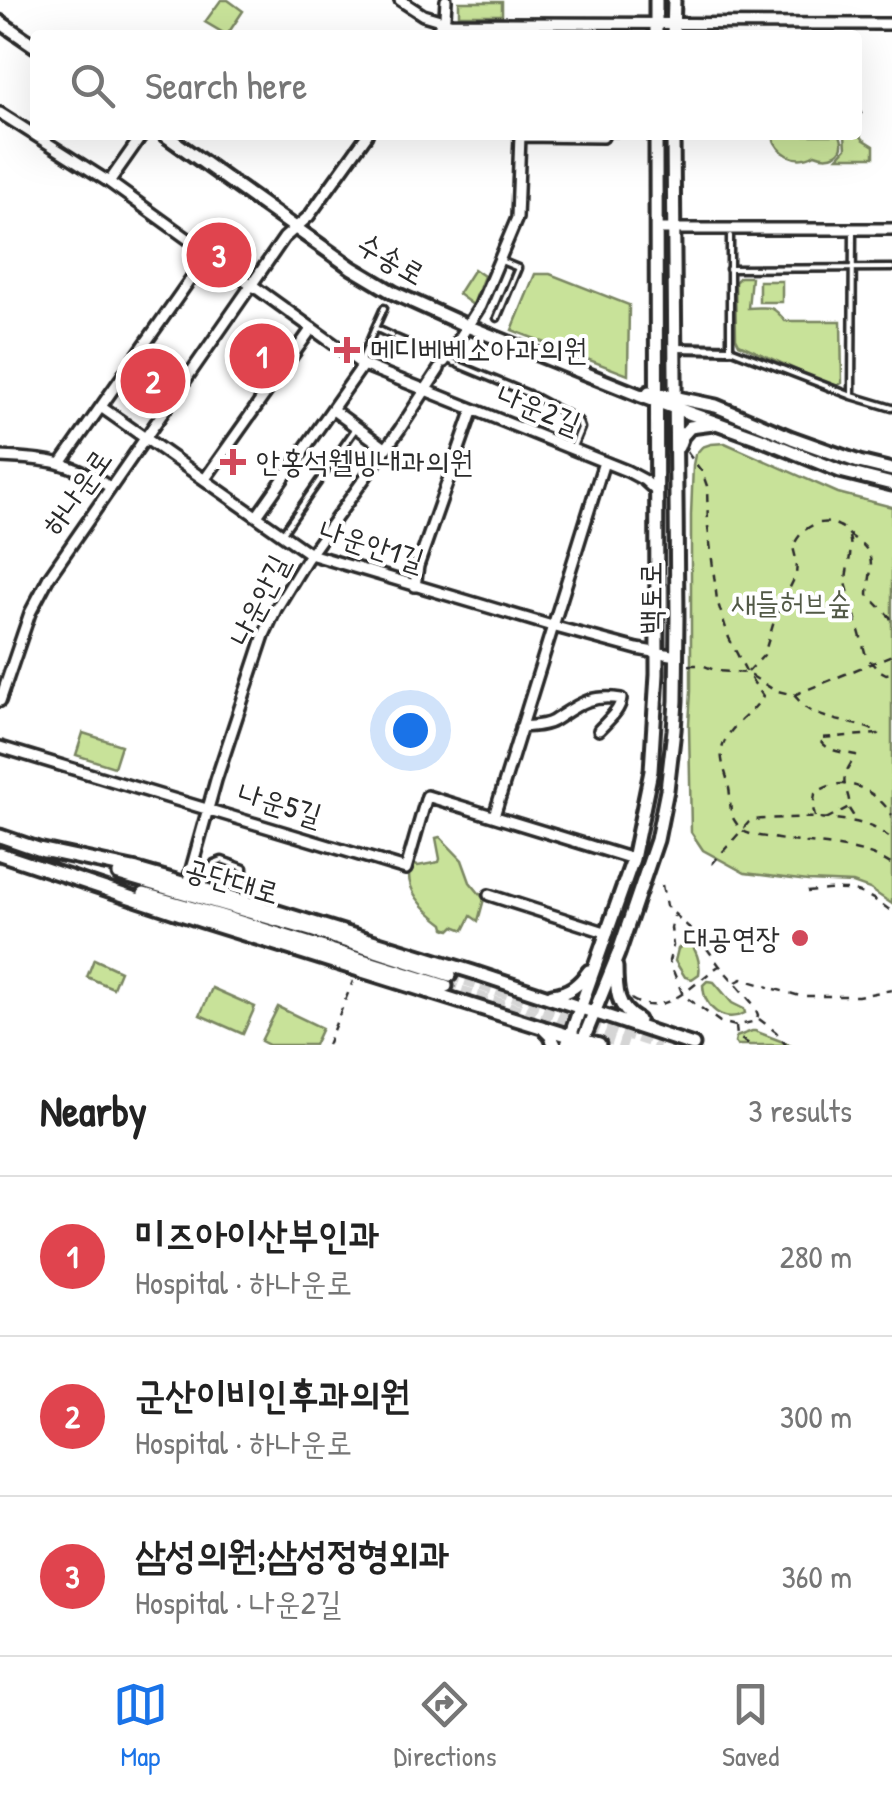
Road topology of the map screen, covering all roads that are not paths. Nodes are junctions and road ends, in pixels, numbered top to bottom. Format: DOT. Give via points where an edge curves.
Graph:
graph roads {
  1 [pos="400,0"];
  2 [pos="446,0"];
  3 [pos="656,0"];
  4 [pos="674,0"];
  5 [pos="0,22"];
  6 [pos="442,22"];
  7 [pos="892,24"];
  8 [pos="656,29"];
  9 [pos="674,29"];
  10 [pos="438,30"];
  11 [pos="520,30"];
  12 [pos="604,30"];
  13 [pos="30,43"];
  14 [pos="1,116"];
  15 [pos="30,134"];
  16 [pos="40,140"];
  17 [pos="138,140"];
  18 [pos="172,140"];
  19 [pos="362,140"];
  20 [pos="520,140"];
  21 [pos="656,140"];
  22 [pos="673,140"];
  23 [pos="108,182"];
  24 [pos="294,227"];
  25 [pos="656,229"];
  26 [pos="674,229"];
  27 [pos="892,229"];
  28 [pos="853,230"];
  29 [pos="730,236"];
  30 [pos="208,254"];
  31 [pos="501,261"];
  32 [pos="853,268"];
  33 [pos="892,268"];
  34 [pos="730,270"];
  35 [pos="250,285"];
  36 [pos="384,308"];
  37 [pos="498,318"];
  38 [pos="467,326"];
  39 [pos="312,328"];
  40 [pos="375,328"];
  41 [pos="676,348"];
  42 [pos="730,348"];
  43 [pos="447,359"];
  44 [pos="362,364"];
  45 [pos="425,391"];
  46 [pos="852,396"];
  47 [pos="657,397"];
  48 [pos="676,402"];
  49 [pos="100,408"];
  50 [pos="892,408"];
  51 [pos="333,410"];
  52 [pos="473,410"];
  53 [pos="356,428"];
  54 [pos="730,428"];
  55 [pos="146,438"];
  56 [pos="385,448"];
  57 [pos="572,450"];
  58 [pos="681,454"];
  59 [pos="0,457"];
  60 [pos="62,462"];
  61 [pos="604,462"];
  62 [pos="892,470"];
  63 [pos="205,480"];
  64 [pos="892,484"];
  65 [pos="110,487"];
  66 [pos="657,493"];
  67 [pos="257,516"];
  68 [pos="282,534"];
  69 [pos="310,554"];
  70 [pos="415,586"];
  71 [pos="552,626"];
  72 [pos="657,653"];
  73 [pos="677,656"];
  74 [pos="0,701"];
  75 [pos="521,727"];
  76 [pos="599,730"];
  77 [pos="0,748"];
  78 [pos="208,809"];
  79 [pos="494,816"];
  80 [pos="0,836"];
  81 [pos="38,849"];
  82 [pos="1,854"];
  83 [pos="633,859"];
  84 [pos="211,871"];
  85 [pos="244,881"];
  86 [pos="190,885"];
  87 [pos="489,895"];
  88 [pos="254,904"];
  89 [pos="606,936"];
  90 [pos="618,954"];
  91 [pos="541,994"];
  92 [pos="581,1006"];
  93 [pos="595,1011"];
  94 [pos="529,1022"];
  95 [pos="677,1039"];
  96 [pos="576,1041"];
  97 [pos="555,1045"];
  98 [pos="600,1045"];
  99 [pos="693,1045"];
  1 -- 6 [label="street"];
  2 -- 6 [label="street"];
  3 -- 8 [label="street"];
  4 -- 9 [label="street"];
  5 -- 13 [label="street"];
  6 -- 10 [label="street"];
  6 -- 11 [label="street"];
  7 -- 9 [label="street"];
  8 -- 9 [label="street"];
  8 -- 12 [label="street"];
  11 -- 12 [label="street"];
  14 -- 15 [label="street, 나운2길"];
  16 -- 23 [label="street, 나운2길"];
  17 -- 23 [label="street"];
  18 -- 24 [label="street, 수송로"];
  19 -- 24 [label="street, 하나운로"];
  20 -- 31 [label="street, 나운안길" via="518,214"];
  21 -- 25 [label="street, 백토로"];
  22 -- 26 [label="street, 백토로"];
  23 -- 30 [label="street, 나운2길"];
  24 -- 35 [label="street, 하나운로"];
  24 -- 38 [label="street, 수송로" via="394,293"];
  25 -- 26 [label="street"];
  25 -- 47 [label="street, 백토로"];
  26 -- 28 [label="street"];
  26 -- 41 [label="street, 백토로"];
  27 -- 28 [label="street"];
  28 -- 32 [label="lane"];
  29 -- 34 [label="lane"];
  30 -- 35 [label="street, 나운2길"];
  30 -- 49 [label="street"];
  31 -- 37 [label="lane" via="518,268"];
  31 -- 38 [label="street, 나운안길"];
  32 -- 33 [label="lane"];
  32 -- 34 [label="lane"];
  32 -- 46 [label="lane"];
  34 -- 42 [label="lane"];
  35 -- 39 [label="street, 나운2길"];
  35 -- 55 [label="street, 하나운로"];
  36 -- 40 [label="lane"];
  38 -- 43 [label="street, 나운안길"];
  38 -- 47 [label="street, 수송로"];
  39 -- 44 [label="street, 나운2길"];
  39 -- 63 [label="street"];
  40 -- 43 [label="lane"];
  40 -- 44 [label="lane"];
  41 -- 42 [label="street"];
  41 -- 48 [label="street, 백토로"];
  42 -- 46 [label="lane"];
  43 -- 45 [label="street, 나운안길"];
  43 -- 57 [label="lane" via="578,420"];
  44 -- 45 [label="street, 나운2길"];
  44 -- 51 [label="street"];
  45 -- 52 [label="street, 나운2길"];
  45 -- 56 [label="street, 나운안길"];
  46 -- 50 [label="lane"];
  47 -- 48 [label="street, 수송로"];
  47 -- 66 [label="street, 백토로"];
  48 -- 54 [label="street, 수송로"];
  48 -- 58 [label="street, 백토로"];
  48 -- 62 [label="street, 수송로" via="716,406"];
  49 -- 55 [label="street, 나운안1길"];
  49 -- 60 [label="street"];
  51 -- 53 [label="street"];
  51 -- 67 [label="street"];
  52 -- 57 [label="street, 나운2길"];
  52 -- 70 [label="street"];
  53 -- 56 [label="street"];
  53 -- 68 [label="lane"];
  54 -- 58 [label="street" via="690,427"];
  54 -- 64 [label="street, 수송로"];
  55 -- 63 [label="street, 나운안1길"];
  55 -- 65 [label="street, 하나운로"];
  56 -- 69 [label="street, 나운안길"];
  57 -- 61 [label="street, 나운2길"];
  58 -- 73 [label="street, 백토로"];
  59 -- 60 [label="street"];
  60 -- 65 [label="street"];
  61 -- 66 [label="street, 나운2길"];
  61 -- 71 [label="street"];
  63 -- 67 [label="street, 나운안1길"];
  65 -- 74 [label="street, 하나운로" via="49,577"];
  66 -- 72 [label="street, 백토로"];
  67 -- 68 [label="street, 나운안1길"];
  68 -- 69 [label="street, 나운안1길"];
  69 -- 70 [label="street, 나운안1길"];
  69 -- 78 [label="street, 나운안길" via="264,635"];
  70 -- 71 [label="street, 나운안1길"];
  71 -- 72 [label="street, 나운안1길"];
  71 -- 75 [label="street"];
  72 -- 73 [label="street, 나운안1길"];
  72 -- 83 [label="street, 백토로" via="651,771"];
  73 -- 90 [label="street, 백토로" via="661,822"];
  75 -- 76 [label="street" via="550,724 586,700 621,699"];
  75 -- 79 [label="street"];
  77 -- 78 [label="street, 나운5길"];
  78 -- 79 [label="street, 나운5길" via="406,869 427,796"];
  78 -- 86 [label="street, 나운안길"];
  79 -- 83 [label="street"];
  80 -- 81 [label="street, 공단대로"];
  81 -- 82 [label="street, 공단대로" via="314,931 448,981"];
  81 -- 86 [label="street"];
  82 -- 94 [label="street"];
  83 -- 89 [label="street, 백토로"];
  84 -- 85 [label="lane"];
  84 -- 85 [label="lane" via="222,860 244,868"];
  84 -- 86 [label="lane" via="206,883"];
  85 -- 88 [label="lane"];
  86 -- 88 [label="street"];
  87 -- 89 [label="street"];
  88 -- 91 [label="street"];
  89 -- 91 [label="street" via="576,986"];
  89 -- 92 [label="street, 백토로"];
  90 -- 93 [label="street, 백토로"];
  90 -- 95 [label="street" via="620,1004"];
  91 -- 92 [label="street"];
  92 -- 93 [label="street"];
  92 -- 96 [label="street, 백토로"];
  93 -- 95 [label="street"];
  93 -- 96 [label="street, 백토로"];
  94 -- 96 [label="street"];
  94 -- 97 [label="street" via="546,1030"];
  95 -- 99 [label="street"];
  96 -- 98 [label="street"];
}
